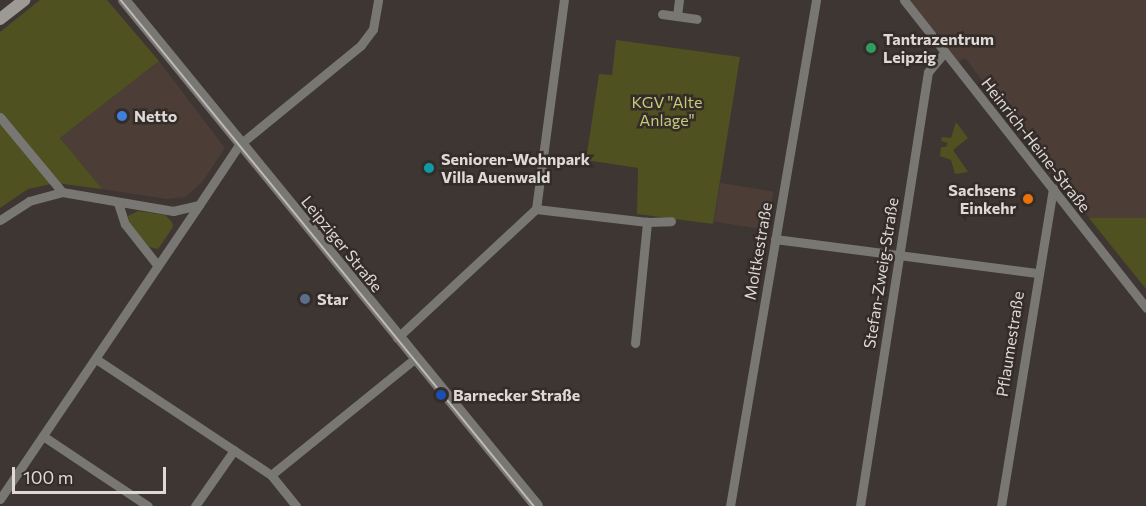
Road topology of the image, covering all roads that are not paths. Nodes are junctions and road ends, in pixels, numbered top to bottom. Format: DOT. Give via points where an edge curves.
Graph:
graph roads {
  1 [pos="24,0"];
  2 [pos="124,0"];
  3 [pos="378,0"];
  4 [pos="564,0"];
  5 [pos="679,0"];
  6 [pos="816,0"];
  7 [pos="904,0"];
  8 [pos="662,14"];
  9 [pos="677,16"];
  10 [pos="0,20"];
  11 [pos="697,20"];
  12 [pos="945,52"];
  13 [pos="0,117"];
  14 [pos="239,145"];
  15 [pos="1053,188"];
  16 [pos="62,192"];
  17 [pos="118,202"];
  18 [pos="199,205"];
  19 [pos="536,209"];
  20 [pos="0,220"];
  21 [pos="671,221"];
  22 [pos="647,222"];
  23 [pos="775,239"];
  24 [pos="900,256"];
  25 [pos="158,266"];
  26 [pos="1036,273"];
  27 [pos="1146,308"];
  28 [pos="397,338"];
  29 [pos="635,343"];
  30 [pos="96,359"];
  31 [pos="414,359"];
  32 [pos="44,436"];
  33 [pos="234,450"];
  34 [pos="271,475"];
  35 [pos="0,499"];
  36 [pos="148,506"];
  37 [pos="195,506"];
  38 [pos="296,506"];
  39 [pos="537,506"];
  40 [pos="730,506"];
  41 [pos="860,506"];
  42 [pos="1001,506"];
  1 -- 10 [label="main road"];
  2 -- 14 [label="street, Leipziger Straße"];
  3 -- 14 [label="street" via="373,29 361,45"];
  4 -- 19 [label="street"];
  5 -- 9 [label="street"];
  6 -- 23 [label="street, Moltkestraße"];
  7 -- 12 [label="street, Heinrich-Heine-Straße"];
  8 -- 9 [label="street"];
  9 -- 11 [label="street"];
  12 -- 15 [label="street, Heinrich-Heine-Straße"];
  12 -- 24 [label="street, Stefan-Zweig-Straße" via="928,72"];
  13 -- 16 [label="street"];
  14 -- 18 [label="street"];
  14 -- 28 [label="street, Leipziger Straße"];
  15 -- 26 [label="street, Pflaumestraße"];
  15 -- 27 [label="street, Heinrich-Heine-Straße"];
  16 -- 17 [label="street"];
  16 -- 20 [label="street" via="30,201"];
  17 -- 18 [label="street" via="173,211"];
  17 -- 25 [label="street" via="124,224"];
  18 -- 25 [label="street"];
  19 -- 22 [label="street"];
  19 -- 28 [label="street"];
  21 -- 22 [label="street"];
  22 -- 29 [label="street"];
  23 -- 24 [label="street"];
  23 -- 40 [label="street, Moltkestraße"];
  24 -- 26 [label="street"];
  24 -- 41 [label="street, Stefan-Zweig-Straße"];
  25 -- 30 [label="street"];
  26 -- 42 [label="street, Pflaumestraße"];
  28 -- 31 [label="street, Leipziger Straße"];
  30 -- 32 [label="street"];
  30 -- 33 [label="street"];
  31 -- 34 [label="street"];
  31 -- 39 [label="street, Leipziger Straße"];
  32 -- 35 [label="street"];
  32 -- 36 [label="street"];
  33 -- 34 [label="street"];
  33 -- 37 [label="street"];
  34 -- 38 [label="street"];
}
